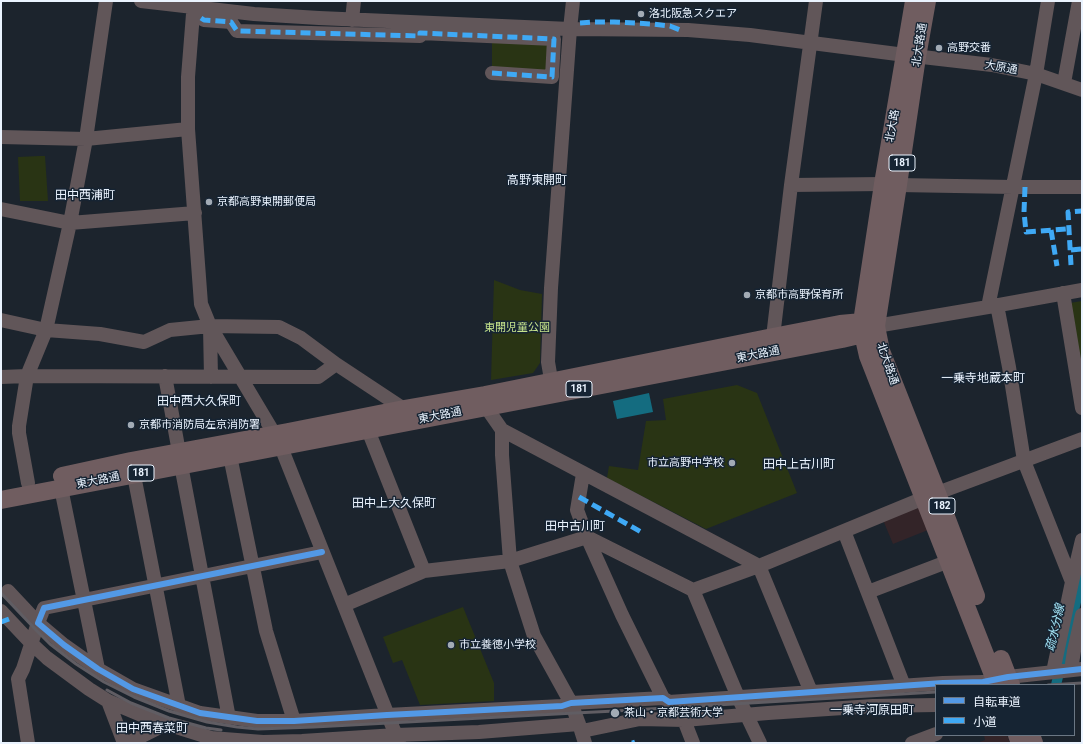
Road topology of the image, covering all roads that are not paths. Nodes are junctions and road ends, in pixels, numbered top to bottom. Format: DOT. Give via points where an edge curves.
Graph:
graph roads {
  1 [pos="106,1"];
  2 [pos="141,1"];
  3 [pos="354,1"];
  4 [pos="573,1"];
  5 [pos="816,1"];
  6 [pos="914,1"];
  7 [pos="927,1"];
  8 [pos="1048,1"];
  9 [pos="1079,1"];
  10 [pos="254,7"];
  11 [pos="196,9"];
  12 [pos="352,20"];
  13 [pos="570,28"];
  14 [pos="810,43"];
  15 [pos="911,56"];
  16 [pos="492,73"];
  17 [pos="1036,74"];
  18 [pos="1064,83"];
  19 [pos="1082,90"];
  20 [pos="188,130"];
  21 [pos="1,137"];
  22 [pos="86,139"];
  23 [pos="791,184"];
  24 [pos="890,185"];
  25 [pos="1013,187"];
  26 [pos="1082,187"];
  27 [pos="1,209"];
  28 [pos="195,213"];
  29 [pos="70,223"];
  30 [pos="1082,290"];
  31 [pos="1063,293"];
  32 [pos="993,306"];
  33 [pos="1,320"];
  34 [pos="210,326"];
  35 [pos="867,328"];
  36 [pos="46,330"];
  37 [pos="773,337"];
  38 [pos="336,364"];
  39 [pos="27,376"];
  40 [pos="164,376"];
  41 [pos="211,376"];
  42 [pos="1,377"];
  43 [pos="240,377"];
  44 [pos="552,388"];
  45 [pos="485,401"];
  46 [pos="1082,408"];
  47 [pos="404,409"];
  48 [pos="368,430"];
  49 [pos="502,430"];
  50 [pos="1082,439"];
  51 [pos="278,441"];
  52 [pos="230,456"];
  53 [pos="180,459"];
  54 [pos="1024,460"];
  55 [pos="132,468"];
  56 [pos="583,474"];
  57 [pos="28,483"];
  58 [pos="1,488"];
  59 [pos="61,488"];
  60 [pos="931,496"];
  61 [pos="1,500"];
  62 [pos="844,531"];
  63 [pos="587,537"];
  64 [pos="1082,540"];
  65 [pos="322,552"];
  66 [pos="955,558"];
  67 [pos="510,561"];
  68 [pos="253,565"];
  69 [pos="759,566"];
  70 [pos="424,571"];
  71 [pos="202,576"];
  72 [pos="1072,582"];
  73 [pos="155,585"];
  74 [pos="8,590"];
  75 [pos="693,590"];
  76 [pos="868,592"];
  77 [pos="84,600"];
  78 [pos="344,605"];
  79 [pos="1,611"];
  80 [pos="1082,615"];
  81 [pos="38,623"];
  82 [pos="32,644"];
  83 [pos="98,669"];
  84 [pos="1066,671"];
  85 [pos="1003,681"];
  86 [pos="904,686"];
  87 [pos="811,692"];
  88 [pos="738,697"];
  89 [pos="663,698"];
  90 [pos="108,701"];
  91 [pos="571,703"];
  92 [pos="935,704"];
  93 [pos="179,706"];
  94 [pos="387,715"];
  95 [pos="747,715"];
  96 [pos="229,718"];
  97 [pos="684,720"];
  98 [pos="294,721"];
  99 [pos="166,724"];
  100 [pos="582,733"];
  101 [pos="480,737"];
  102 [pos="933,738"];
  103 [pos="397,739"];
  104 [pos="212,741"];
  105 [pos="302,742"];
  106 [pos="28,743"];
  107 [pos="125,743"];
  108 [pos="693,743"];
  109 [pos="760,743"];
  110 [pos="912,743"];
  1 -- 22 [label="street"];
  2 -- 11 [label="street"];
  3 -- 12 [label="street"];
  4 -- 13 [label="street"];
  5 -- 14 [label="street"];
  6 -- 15 [label="main road, 181"];
  7 -- 15 [label="main road, 北大路通 / 181"];
  8 -- 17 [label="street"];
  9 -- 18 [label="street"];
  10 -- 11 [label="street, 大原通"];
  10 -- 12 [label="street, 大原通" via="319,18"];
  11 -- 16 [label="street" via="204,20 231,22 237,31 420,36 420,33 554,39 552,76"];
  11 -- 20 [label="street" via="188,76"];
  12 -- 13 [label="street, 大原通"];
  13 -- 14 [label="street, 大原通" via="688,30 750,34"];
  13 -- 44 [label="street" via="551,288 548,362"];
  14 -- 15 [label="street, 大原通"];
  14 -- 23 [label="street"];
  15 -- 17 [label="street, 大原通" via="992,65"];
  15 -- 24 [label="main road, 北大路通 / 181"];
  17 -- 18 [label="street, 大原通"];
  17 -- 25 [label="street"];
  18 -- 19 [label="street, 大原通"];
  20 -- 22 [label="street"];
  20 -- 28 [label="street"];
  21 -- 22 [label="street"];
  22 -- 29 [label="street"];
  23 -- 24 [label="street"];
  23 -- 37 [label="street"];
  24 -- 25 [label="street"];
  24 -- 35 [label="main road, 北大路通 / 181"];
  25 -- 26 [label="street"];
  25 -- 32 [label="street"];
  27 -- 29 [label="street"];
  28 -- 29 [label="street"];
  28 -- 34 [label="street" via="202,304"];
  29 -- 36 [label="street"];
  30 -- 31 [label="street, 東大路通"];
  31 -- 32 [label="street, 東大路通"];
  31 -- 46 [label="street"];
  32 -- 35 [label="street, 東大路通"];
  32 -- 54 [label="street" via="1009,367"];
  33 -- 36 [label="street"];
  34 -- 36 [label="street" via="170,330 144,342 100,334"];
  34 -- 38 [label="street" via="279,327 301,338"];
  34 -- 41 [label="street"];
  34 -- 43 [label="street"];
  35 -- 37 [label="main road, 東大路通 / 181" via="840,324"];
  35 -- 44 [label="main road, 東大路通 / 181" via="842,339"];
  35 -- 60 [label="main road, 北大路通 / 182" via="881,351"];
  36 -- 39 [label="street"];
  37 -- 44 [label="main road, 東大路通 / 181"];
  38 -- 43 [label="street" via="318,377"];
  38 -- 47 [label="street"];
  39 -- 40 [label="street"];
  39 -- 42 [label="street"];
  39 -- 57 [label="street" via="19,433"];
  40 -- 41 [label="street"];
  40 -- 53 [label="street"];
  41 -- 43 [label="street"];
  43 -- 51 [label="street"];
  44 -- 45 [label="main road, 東大路通 / 181"];
  45 -- 47 [label="main road, 東大路通 / 181"];
  45 -- 48 [label="main road, 東大路通 / 181"];
  45 -- 49 [label="street"];
  47 -- 51 [label="main road, 東大路通 / 181"];
  48 -- 51 [label="main road, 東大路通 / 181"];
  48 -- 70 [label="street"];
  49 -- 56 [label="street"];
  49 -- 67 [label="street"];
  50 -- 54 [label="street"];
  51 -- 52 [label="main road, 東大路通 / 181"];
  51 -- 53 [label="main road, 東大路通 / 181"];
  51 -- 65 [label="street"];
  52 -- 53 [label="main road, 東大路通 / 181"];
  52 -- 68 [label="street"];
  53 -- 55 [label="main road, 東大路通 / 181"];
  53 -- 71 [label="street"];
  54 -- 60 [label="street"];
  54 -- 72 [label="street"];
  55 -- 57 [label="main road, 東大路通 / 181"];
  55 -- 59 [label="main road, 東大路通 / 181"];
  55 -- 73 [label="street"];
  56 -- 63 [label="street" via="577,510"];
  56 -- 69 [label="street"];
  57 -- 58 [label="main road, 東大路通 / 181"];
  59 -- 61 [label="main road, 東大路通 / 181"];
  59 -- 77 [label="street"];
  60 -- 62 [label="street"];
  60 -- 66 [label="main road, 北大路通 / 182"];
  62 -- 69 [label="street"];
  62 -- 76 [label="street"];
  63 -- 67 [label="street"];
  63 -- 75 [label="street"];
  63 -- 89 [label="street"];
  64 -- 72 [label="street"];
  65 -- 68 [label="street"];
  65 -- 78 [label="street"];
  66 -- 76 [label="street"];
  66 -- 85 [label="main road, 北大路通 / 182"];
  67 -- 70 [label="street"];
  67 -- 91 [label="street" via="534,636"];
  68 -- 71 [label="street"];
  68 -- 98 [label="street" via="266,631"];
  69 -- 75 [label="street"];
  69 -- 87 [label="street"];
  70 -- 78 [label="street"];
  71 -- 73 [label="street"];
  71 -- 96 [label="street"];
  72 -- 84 [label="street"];
  73 -- 77 [label="street"];
  73 -- 93 [label="street"];
  74 -- 81 [label="street"];
  75 -- 88 [label="street"];
  76 -- 86 [label="street"];
  77 -- 81 [label="street" via="44,608"];
  77 -- 83 [label="street"];
  78 -- 94 [label="street"];
  79 -- 82 [label="street"];
  80 -- 84 [label="street" via="1074,651"];
  81 -- 82 [label="street"];
  81 -- 83 [label="street"];
  82 -- 90 [label="street" via="69,675"];
  82 -- 106 [label="street" via="18,679"];
  83 -- 93 [label="street" via="133,689"];
  84 -- 85 [label="street"];
  85 -- 86 [label="street"];
  86 -- 87 [label="street"];
  87 -- 88 [label="street"];
  88 -- 89 [label="street" via="669,702"];
  88 -- 95 [label="street"];
  89 -- 91 [label="street"];
  90 -- 99 [label="street"];
  90 -- 107 [label="street"];
  91 -- 94 [label="street" via="562,706"];
  91 -- 100 [label="street"];
  92 -- 95 [label="street"];
  93 -- 96 [label="street"];
  94 -- 98 [label="street"];
  94 -- 103 [label="street"];
  95 -- 97 [label="street"];
  95 -- 109 [label="street"];
  96 -- 98 [label="street"];
  97 -- 100 [label="street" via="640,719"];
  97 -- 108 [label="street"];
  99 -- 104 [label="street"];
  99 -- 107 [label="street"];
  100 -- 101 [label="street"];
  101 -- 103 [label="street"];
  102 -- 110 [label="street"];
  103 -- 105 [label="street"];
  104 -- 105 [label="street"];
}
